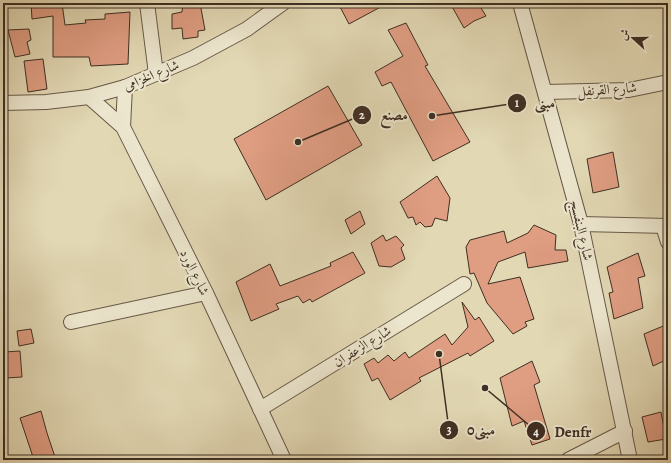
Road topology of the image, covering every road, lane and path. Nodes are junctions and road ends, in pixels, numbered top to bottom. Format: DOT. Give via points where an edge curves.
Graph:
graph roads {
  1 [pos="147,3"];
  2 [pos="284,3"];
  3 [pos="520,3"];
  4 [pos="156,74"];
  5 [pos="668,82"];
  6 [pos="125,87"];
  7 [pos="546,92"];
  8 [pos="89,97"];
  9 [pos="3,104"];
  10 [pos="123,127"];
  11 [pos="581,224"];
  12 [pos="666,226"];
  13 [pos="668,242"];
  14 [pos="464,284"];
  15 [pos="206,293"];
  16 [pos="71,322"];
  17 [pos="260,409"];
  18 [pos="625,431"];
  19 [pos="284,460"];
  20 [pos="568,460"];
  21 [pos="630,460"];
  1 -- 4 [label="street"];
  2 -- 4 [label="street, شارع الخزامى" via="247,29 193,58"];
  3 -- 7 [label="street, شارع البنفسج"];
  4 -- 6 [label="street, شارع الخزامى"];
  5 -- 7 [label="street, شارع القرنفل" via="629,90"];
  6 -- 8 [label="street, شارع الخزامى"];
  6 -- 10 [label="street"];
  7 -- 11 [label="street, شارع البنفسج"];
  8 -- 9 [label="street, شارع الخزامى"];
  8 -- 10 [label="street, شارع الورد"];
  10 -- 15 [label="street, شارع الورد"];
  11 -- 12 [label="street"];
  11 -- 18 [label="street, شارع البنفسج"];
  12 -- 13 [label="street"];
  14 -- 17 [label="street, شارع الزعفران"];
  15 -- 16 [label="street"];
  15 -- 17 [label="street, شارع الورد"];
  17 -- 19 [label="street, شارع الورد"];
  18 -- 20 [label="street"];
  18 -- 21 [label="street, شارع البنفسج"];
}
